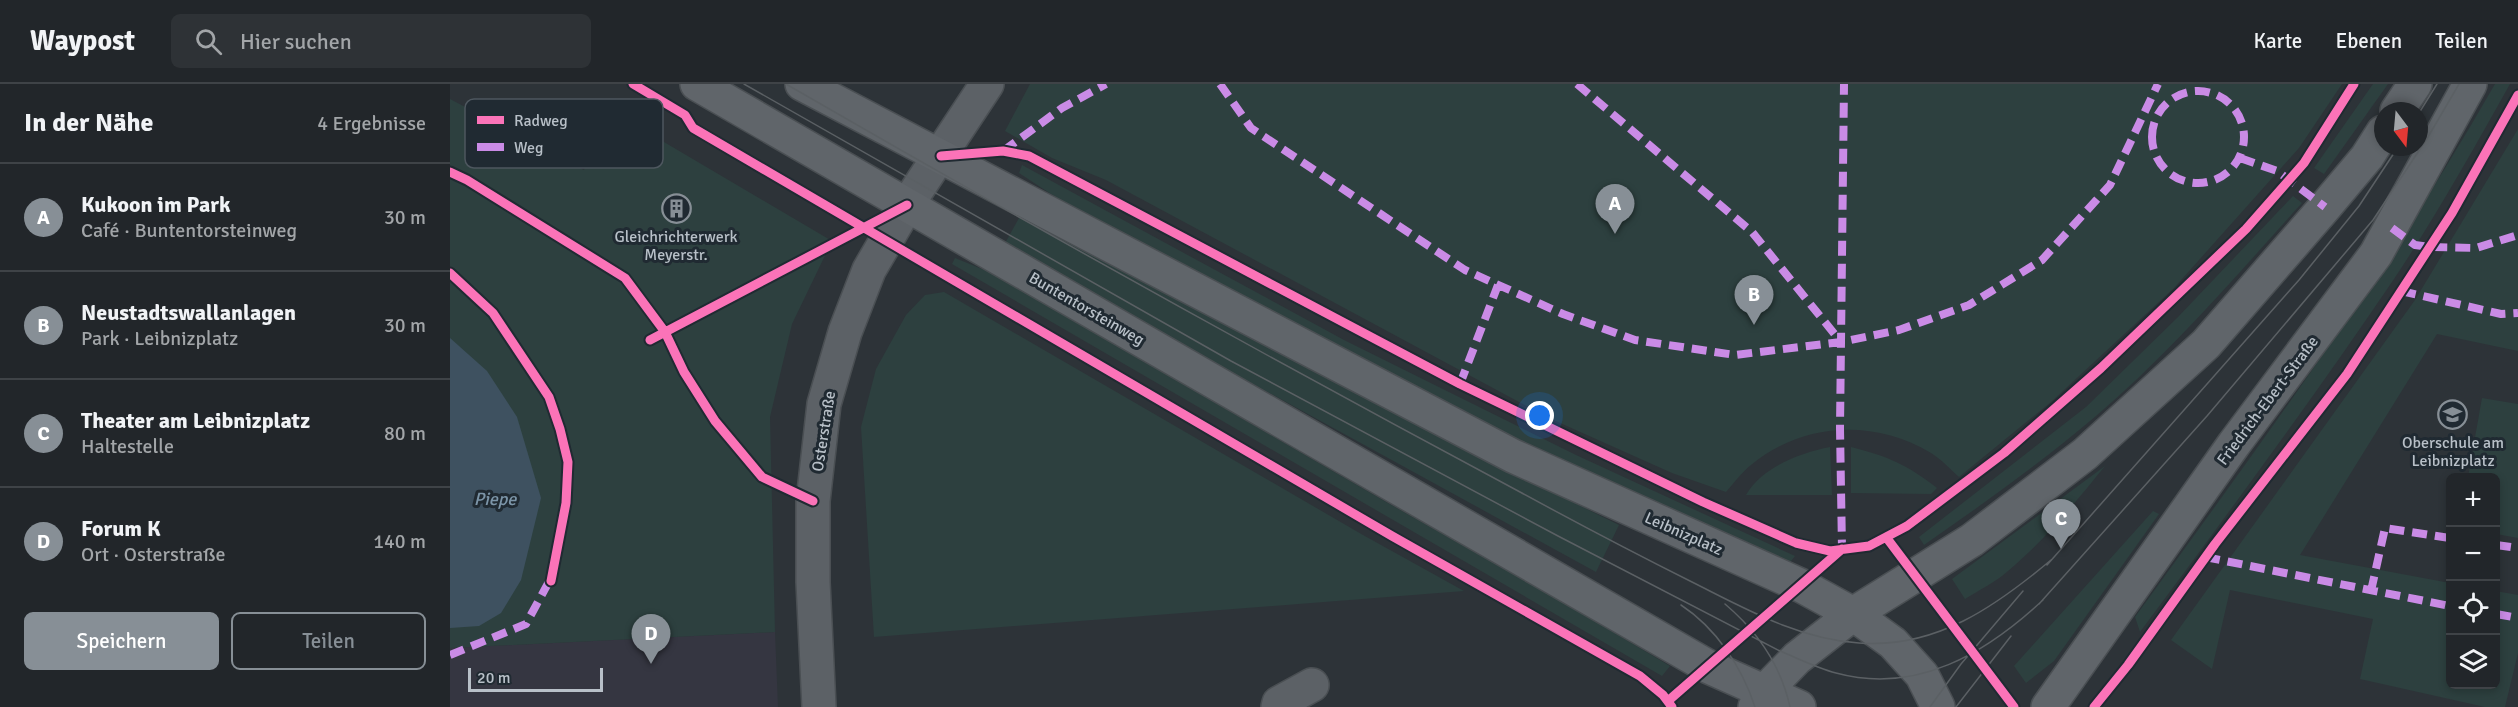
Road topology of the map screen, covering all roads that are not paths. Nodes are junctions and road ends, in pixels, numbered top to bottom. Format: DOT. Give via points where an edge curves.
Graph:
graph roads {
  1 [pos="697,84"];
  2 [pos="802,84"];
  3 [pos="987,84"];
  4 [pos="2415,84"];
  5 [pos="2470,84"];
  6 [pos="2403,102"];
  7 [pos="2374,146"];
  8 [pos="933,167"];
  9 [pos="907,206"];
  10 [pos="1852,614"];
  11 [pos="1312,685"];
  12 [pos="1759,700"];
  13 [pos="2044,704"];
  14 [pos="819,707"];
  15 [pos="1278,707"];
  16 [pos="1799,707"];
  17 [pos="1938,707"];
  1 -- 9 [label="street, Buntentorsteinweg"];
  2 -- 8 [label="street"];
  3 -- 8 [label="street, Osterstraße"];
  4 -- 6 [label="street"];
  5 -- 13 [label="street, Friedrich-Ebert-Straße" via="2376,254"];
  7 -- 10 [label="street" via="2206,344 2085,454 1972,540"];
  8 -- 9 [label="street, Osterstraße"];
  8 -- 10 [label="street, Leibnizplatz" via="1513,456 1802,586"];
  9 -- 12 [label="street, Buntentorsteinweg" via="1477,532"];
  9 -- 14 [label="street, Osterstraße" via="869,270 845,332 824,404 813,501"];
  10 -- 12 [label="street" via="1797,658"];
  10 -- 17 [label="street, Leibnizplatz" via="1893,643 1922,675"];
  11 -- 15 [label="street"];
  12 -- 16 [label="street"];
}
